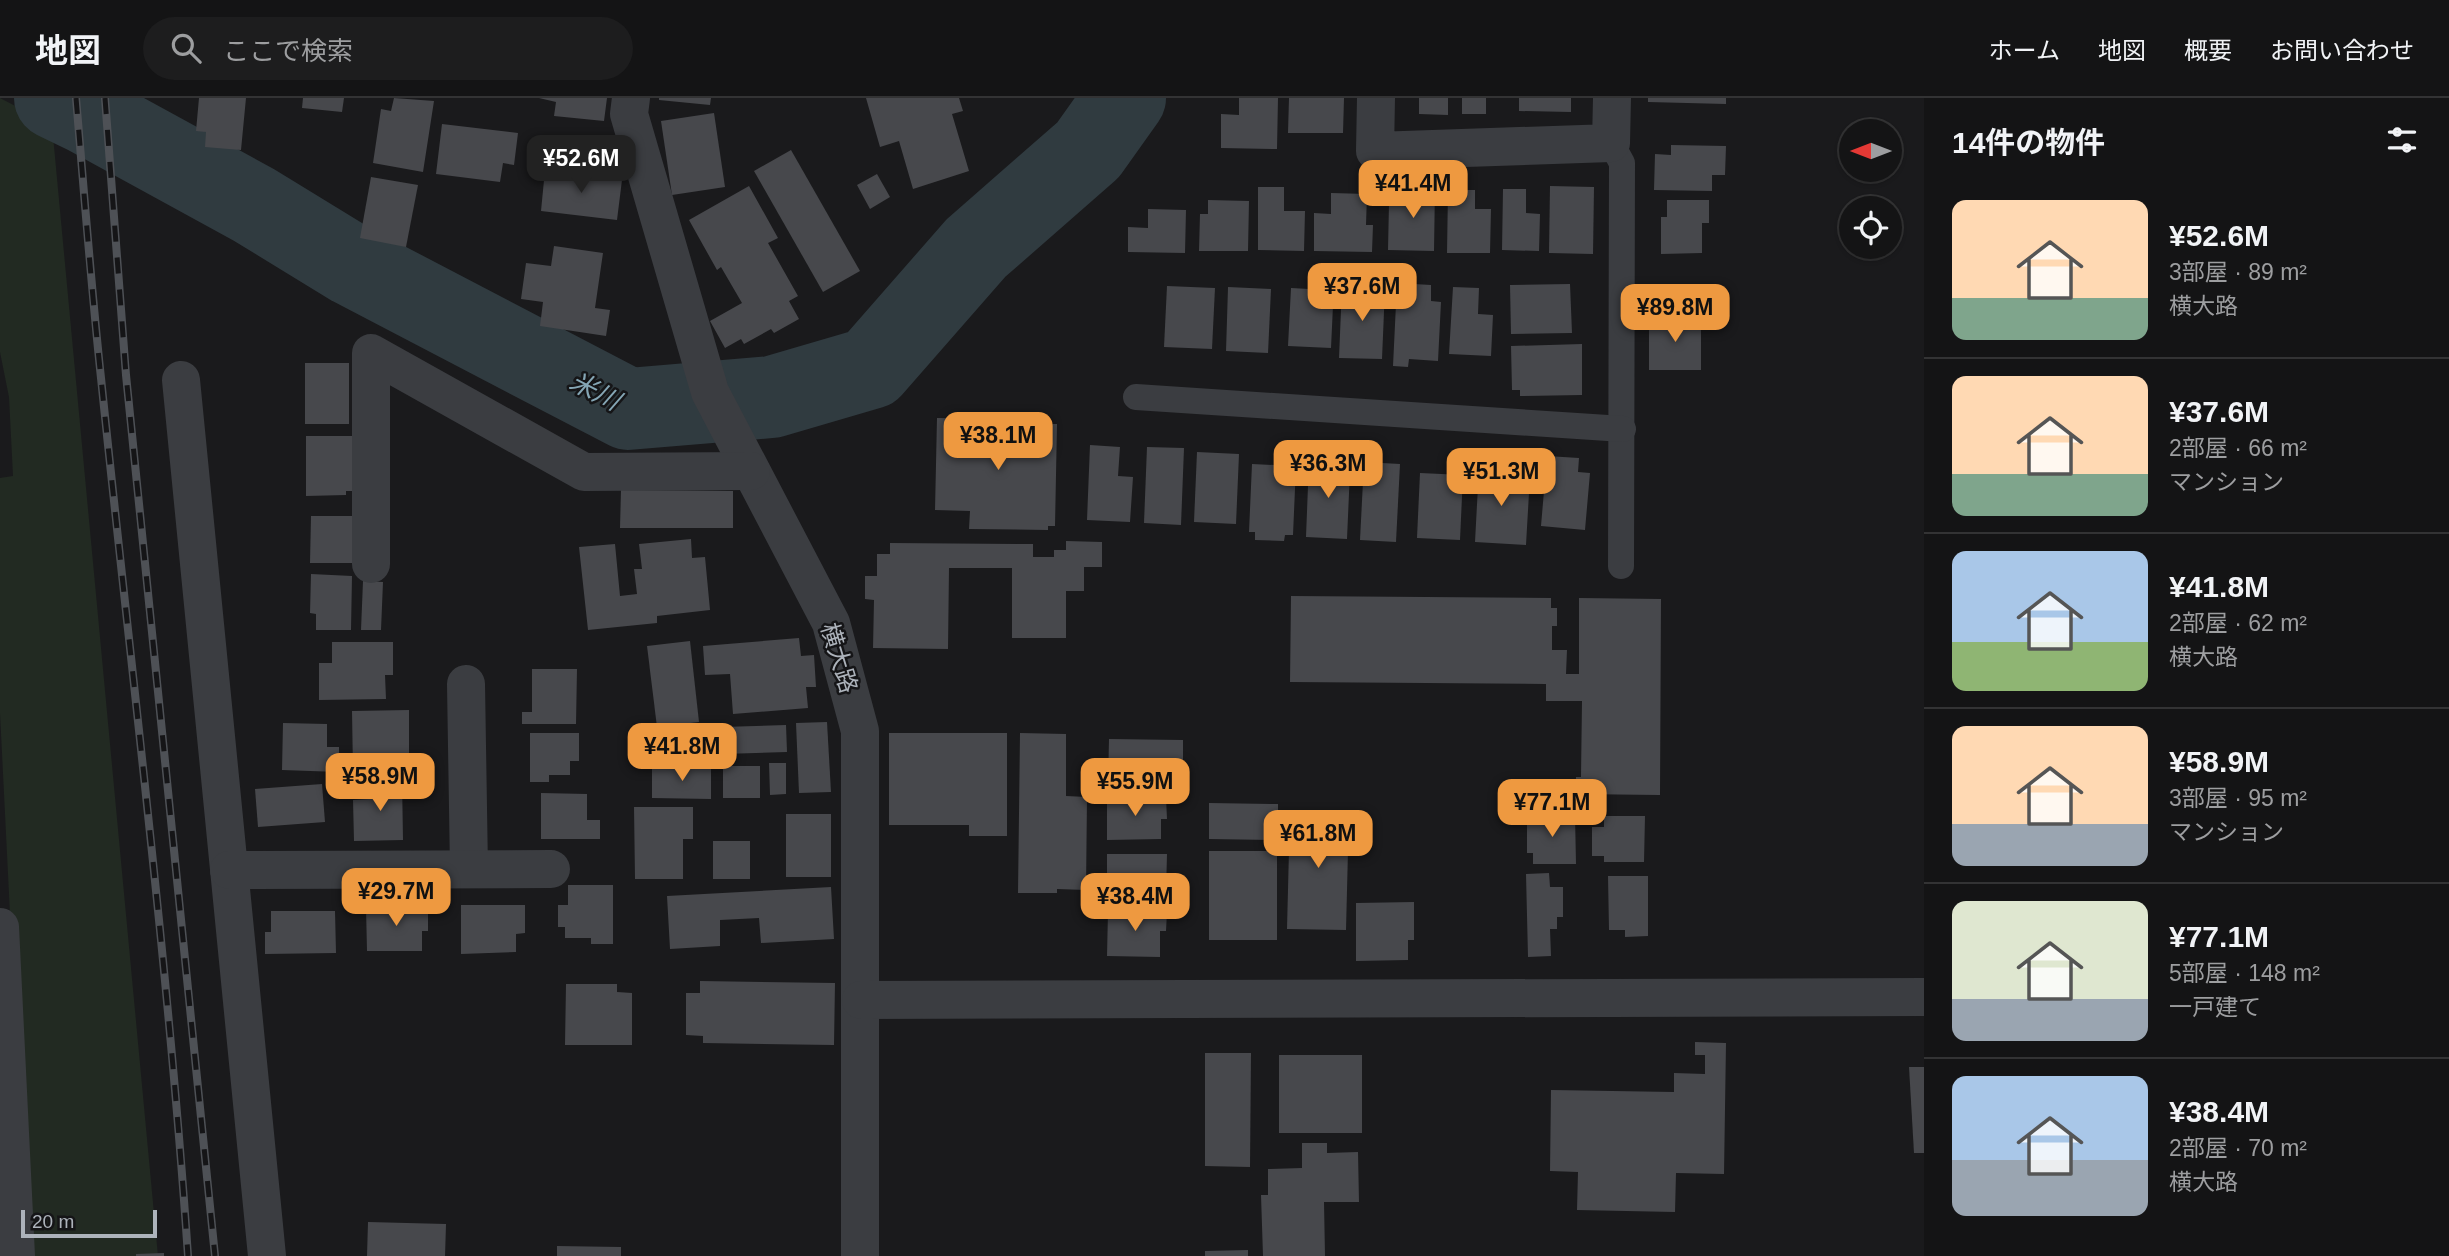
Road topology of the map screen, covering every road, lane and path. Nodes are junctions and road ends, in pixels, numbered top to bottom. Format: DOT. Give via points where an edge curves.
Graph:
graph roads {
  1 [pos="631,98"];
  2 [pos="1376,98"];
  3 [pos="1612,98"];
  4 [pos="1611,143"];
  5 [pos="181,380"];
  6 [pos="1136,397"];
  7 [pos="1623,429"];
  8 [pos="747,463"];
  9 [pos="371,564"];
  10 [pos="1621,566"];
  11 [pos="466,684"];
  12 [pos="468,869"];
  13 [pos="551,869"];
  14 [pos="229,870"];
  15 [pos="0,927"];
  16 [pos="1924,997"];
  17 [pos="861,1000"];
  18 [pos="3,1037"];
  19 [pos="16,1256"];
  20 [pos="267,1256"];
  21 [pos="860,1256"];
  1 -- 8 [label="street, 横大路" via="629,114 710,392"];
  2 -- 4 [label="street" via="1375,151"];
  3 -- 4 [label="street"];
  4 -- 7 [label="lane" via="1622,163"];
  5 -- 14 [label="street"];
  6 -- 7 [label="lane"];
  7 -- 10 [label="lane"];
  8 -- 9 [label="street" via="584,472 371,353"];
  8 -- 17 [label="street, 横大路" via="831,623 860,731"];
  11 -- 12 [label="street"];
  12 -- 13 [label="street"];
  12 -- 14 [label="street"];
  14 -- 20 [label="street"];
  15 -- 18 [label="street"];
  16 -- 17 [label="street"];
  17 -- 21 [label="street, 横大路"];
  18 -- 19 [label="street"];
}
